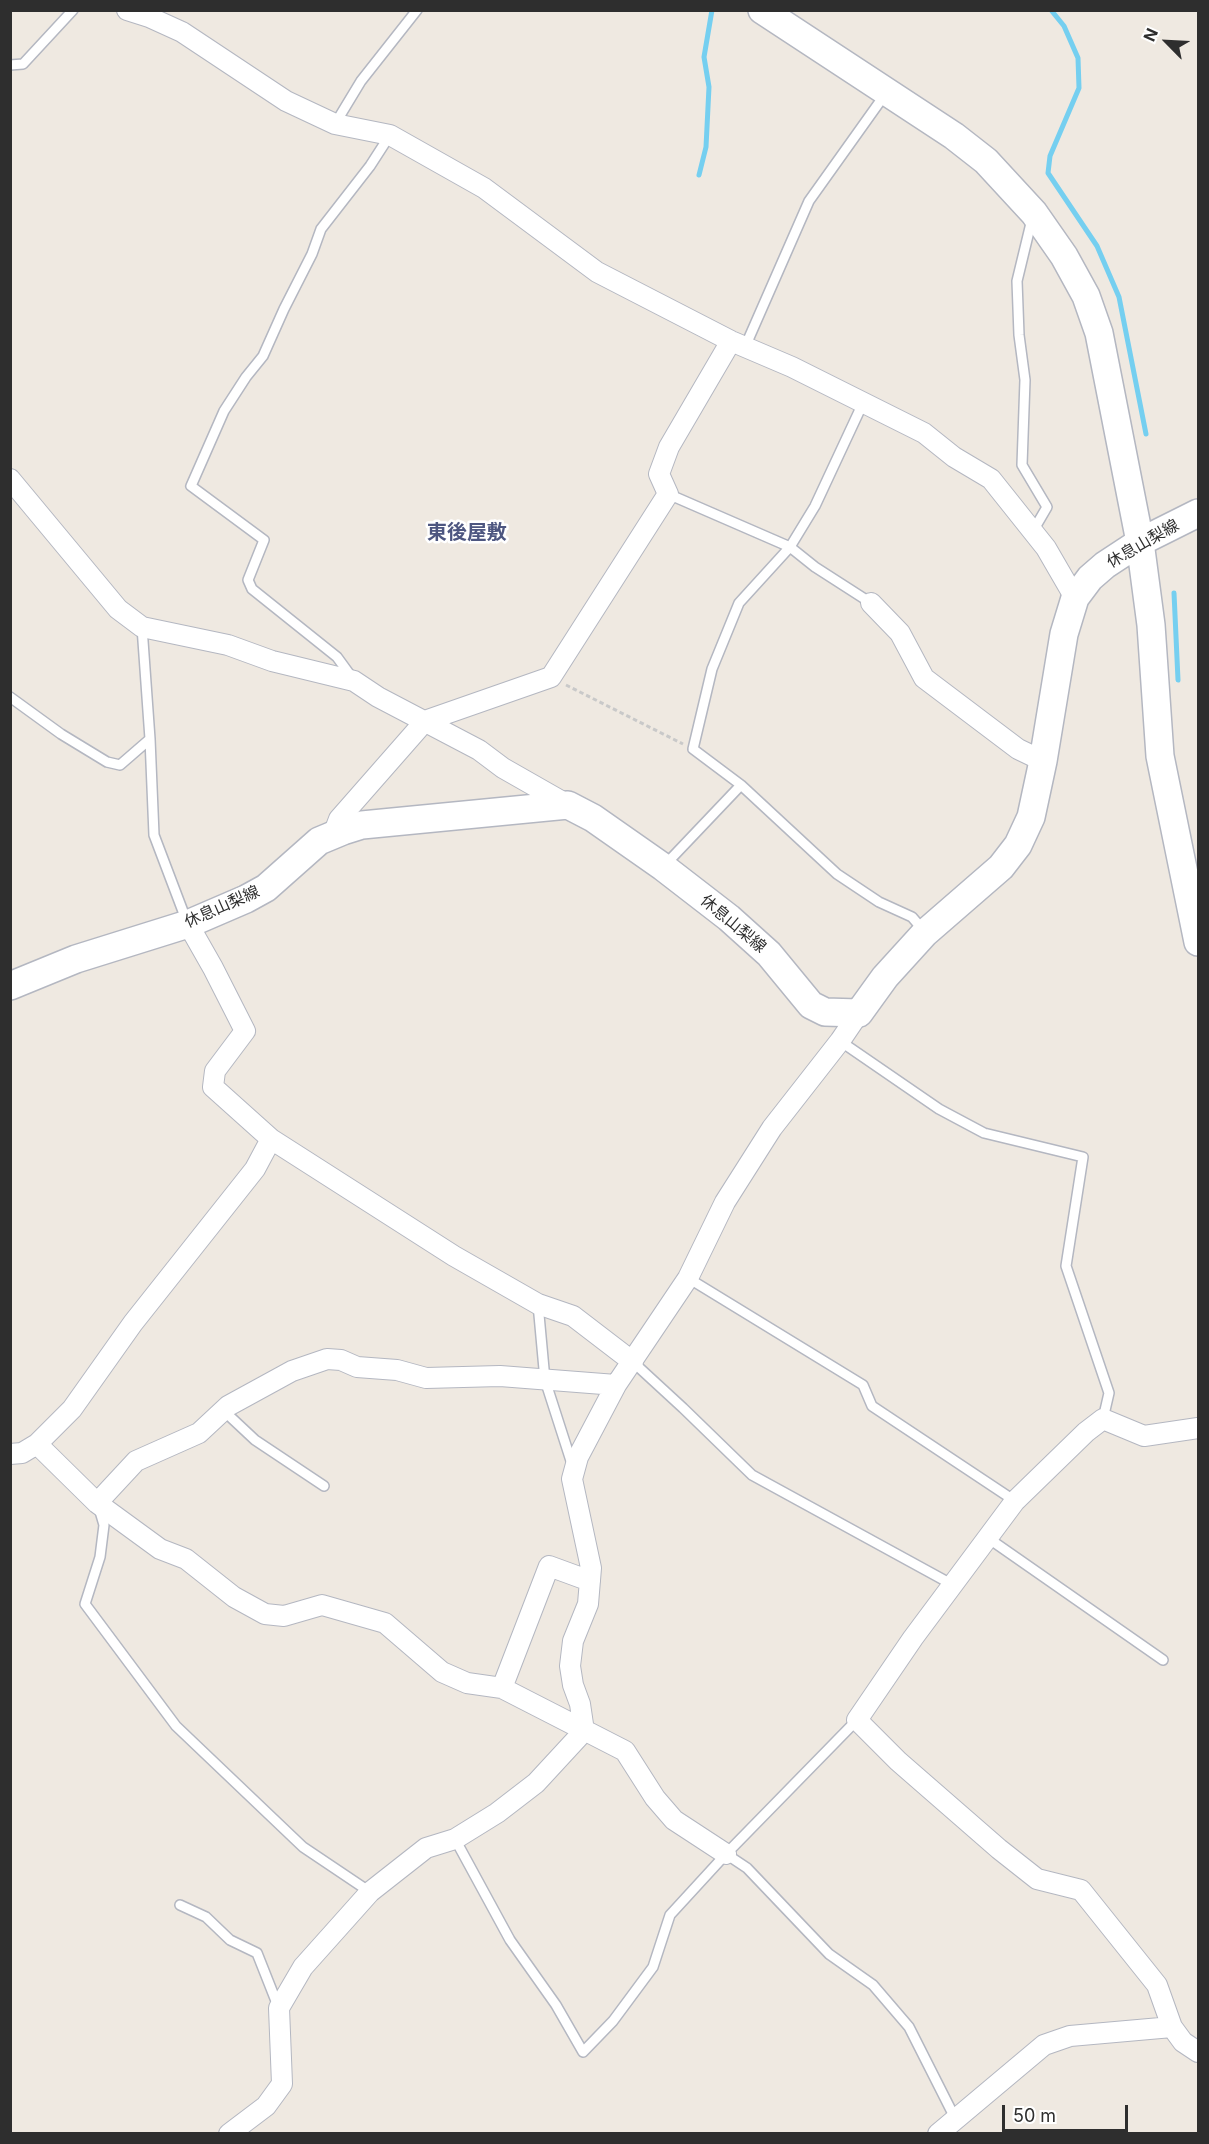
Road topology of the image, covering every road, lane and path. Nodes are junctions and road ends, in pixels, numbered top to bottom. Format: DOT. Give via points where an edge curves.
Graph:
graph roads {
  1 [pos="73,10"];
  2 [pos="127,10"];
  3 [pos="417,10"];
  4 [pos="762,10"];
  5 [pos="10,65"];
  6 [pos="887,92"];
  7 [pos="335,124"];
  8 [pos="390,135"];
  9 [pos="1034,213"];
  10 [pos="738,344"];
  11 [pos="863,403"];
  12 [pos="10,479"];
  13 [pos="668,494"];
  14 [pos="1198,513"];
  15 [pos="1033,531"];
  16 [pos="1140,542"];
  17 [pos="790,547"];
  18 [pos="1075,598"];
  19 [pos="871,603"];
  20 [pos="142,627"];
  21 [pos="551,677"];
  22 [pos="354,681"];
  23 [pos="10,697"];
  24 [pos="425,721"];
  25 [pos="150,739"];
  26 [pos="693,749"];
  27 [pos="1043,761"];
  28 [pos="741,785"];
  29 [pos="568,804"];
  30 [pos="333,835"];
  31 [pos="663,867"];
  32 [pos="188,924"];
  33 [pos="925,933"];
  34 [pos="1198,942"];
  35 [pos="10,986"];
  36 [pos="859,1013"];
  37 [pos="840,1041"];
  38 [pos="271,1138"];
  39 [pos="688,1278"];
  40 [pos="538,1304"];
  41 [pos="633,1362"];
  42 [pos="545,1380"];
  43 [pos="616,1385"];
  44 [pos="224,1410"];
  45 [pos="1103,1419"];
  46 [pos="1198,1428"];
  47 [pos="37,1444"];
  48 [pos="10,1454"];
  49 [pos="574,1472"];
  50 [pos="324,1486"];
  51 [pos="1015,1501"];
  52 [pos="97,1503"];
  53 [pos="988,1539"];
  54 [pos="590,1581"];
  55 [pos="953,1585"];
  56 [pos="1163,1660"];
  57 [pos="502,1688"];
  58 [pos="857,1720"];
  59 [pos="584,1731"];
  60 [pos="455,1839"];
  61 [pos="726,1854"];
  62 [pos="370,1892"];
  63 [pos="180,1905"];
  64 [pos="279,2008"];
  65 [pos="1172,2027"];
  66 [pos="1198,2052"];
  67 [pos="955,2118"];
  68 [pos="229,2133"];
  69 [pos="938,2133"];
  1 -- 5 [label="lane" via="22,64"];
  2 -- 7 [label="street" via="182,32 286,101"];
  3 -- 7 [label="lane" via="361,81"];
  4 -- 6 [label="main road"];
  6 -- 9 [label="main road" via="986,161"];
  6 -- 10 [label="lane" via="809,201"];
  7 -- 8 [label="street"];
  8 -- 10 [label="street" via="484,188 597,272"];
  8 -- 22 [label="lane" via="321,230 263,356 224,411 190,486 264,540 248,580 252,589 337,657"];
  9 -- 15 [label="lane" via="1017,281 1025,380 1022,465 1047,507"];
  9 -- 16 [label="main road" via="1086,296 1099,333"];
  10 -- 11 [label="street"];
  10 -- 13 [label="street" via="669,447 659,474"];
  11 -- 15 [label="street" via="924,433 954,458 991,479"];
  11 -- 17 [label="lane" via="815,506"];
  12 -- 20 [label="street" via="118,609"];
  13 -- 17 [label="lane"];
  13 -- 21 [label="street"];
  14 -- 16 [label="main road, 休息山梨線"];
  15 -- 18 [label="street"];
  16 -- 18 [label="main road, 休息山梨線" via="1105,564"];
  16 -- 34 [label="main road" via="1160,756"];
  17 -- 19 [label="lane"];
  17 -- 26 [label="lane" via="740,603 712,669"];
  18 -- 27 [label="main road, 休息山梨線" via="1064,634"];
  19 -- 27 [label="street" via="900,633 924,678 1018,749"];
  20 -- 22 [label="street" via="228,645 272,661"];
  20 -- 25 [label="lane"];
  21 -- 24 [label="street"];
  21 -- 26 [label="path"];
  22 -- 24 [label="street"];
  23 -- 25 [label="lane" via="107,762 120,765"];
  24 -- 29 [label="street"];
  24 -- 30 [label="street" via="339,819"];
  25 -- 32 [label="lane" via="154,835"];
  26 -- 28 [label="lane"];
  27 -- 33 [label="main road, 休息山梨線" via="1031,817 1018,845 1001,867"];
  28 -- 31 [label="lane"];
  28 -- 33 [label="lane" via="837,874 879,902 912,916"];
  29 -- 30 [label="main road, 休息山梨線" via="363,825"];
  29 -- 31 [label="main road, 休息山梨線"];
  30 -- 32 [label="main road, 休息山梨線" via="319,841 266,888"];
  31 -- 36 [label="main road, 休息山梨線" via="769,954 811,1005 825,1012"];
  32 -- 35 [label="main road, 休息山梨線" via="76,959"];
  32 -- 38 [label="street" via="245,1031 215,1071 213,1087"];
  33 -- 36 [label="main road, 休息山梨線"];
  36 -- 37 [label="street"];
  37 -- 39 [label="street" via="772,1128 725,1202"];
  37 -- 45 [label="lane" via="939,1109 984,1133 1083,1156 1066,1266 1109,1393"];
  38 -- 40 [label="street" via="454,1256"];
  38 -- 47 [label="street" via="255,1169 133,1323 72,1409"];
  39 -- 41 [label="street"];
  39 -- 51 [label="lane" via="863,1385 872,1406"];
  40 -- 41 [label="street" via="573,1316"];
  40 -- 42 [label="lane"];
  41 -- 43 [label="street"];
  41 -- 55 [label="lane" via="752,1475"];
  42 -- 43 [label="street"];
  42 -- 44 [label="street" via="500,1376 426,1378 327,1359 292,1371"];
  42 -- 49 [label="lane"];
  43 -- 49 [label="street"];
  44 -- 50 [label="lane" via="255,1440"];
  44 -- 52 [label="street" via="200,1433 136,1461"];
  45 -- 46 [label="street" via="1144,1436"];
  45 -- 51 [label="street"];
  47 -- 48 [label="street" via="22,1453"];
  47 -- 52 [label="street"];
  49 -- 54 [label="street"];
  51 -- 53 [label="street"];
  52 -- 57 [label="street" via="160,1549 186,1559 234,1597 265,1614 284,1616 322,1605 385,1623 442,1672 467,1683"];
  52 -- 62 [label="lane" via="104,1525 100,1557 85,1604 176,1726 303,1847"];
  53 -- 55 [label="street"];
  53 -- 56 [label="lane"];
  54 -- 57 [label="street" via="549,1566"];
  54 -- 59 [label="street" via="588,1604 573,1641 570,1666"];
  55 -- 58 [label="street"];
  57 -- 59 [label="street"];
  58 -- 61 [label="lane"];
  58 -- 65 [label="street" via="898,1761 1037,1879 1081,1890 1157,1985"];
  59 -- 60 [label="street" via="536,1783"];
  59 -- 61 [label="street" via="625,1751 674,1820"];
  60 -- 61 [label="lane" via="510,1940 584,2052 653,1967 670,1915"];
  60 -- 62 [label="street" via="426,1848"];
  61 -- 67 [label="lane" via="747,1868 829,1954 873,1986 909,2027"];
  62 -- 64 [label="street" via="303,1967"];
  63 -- 64 [label="lane" via="206,1917 230,1940 257,1953"];
  64 -- 68 [label="street" via="282,2084 266,2106"];
  65 -- 66 [label="street" via="1183,2042"];
  65 -- 67 [label="street" via="1070,2036 1044,2044"];
  67 -- 69 [label="street"];
}
